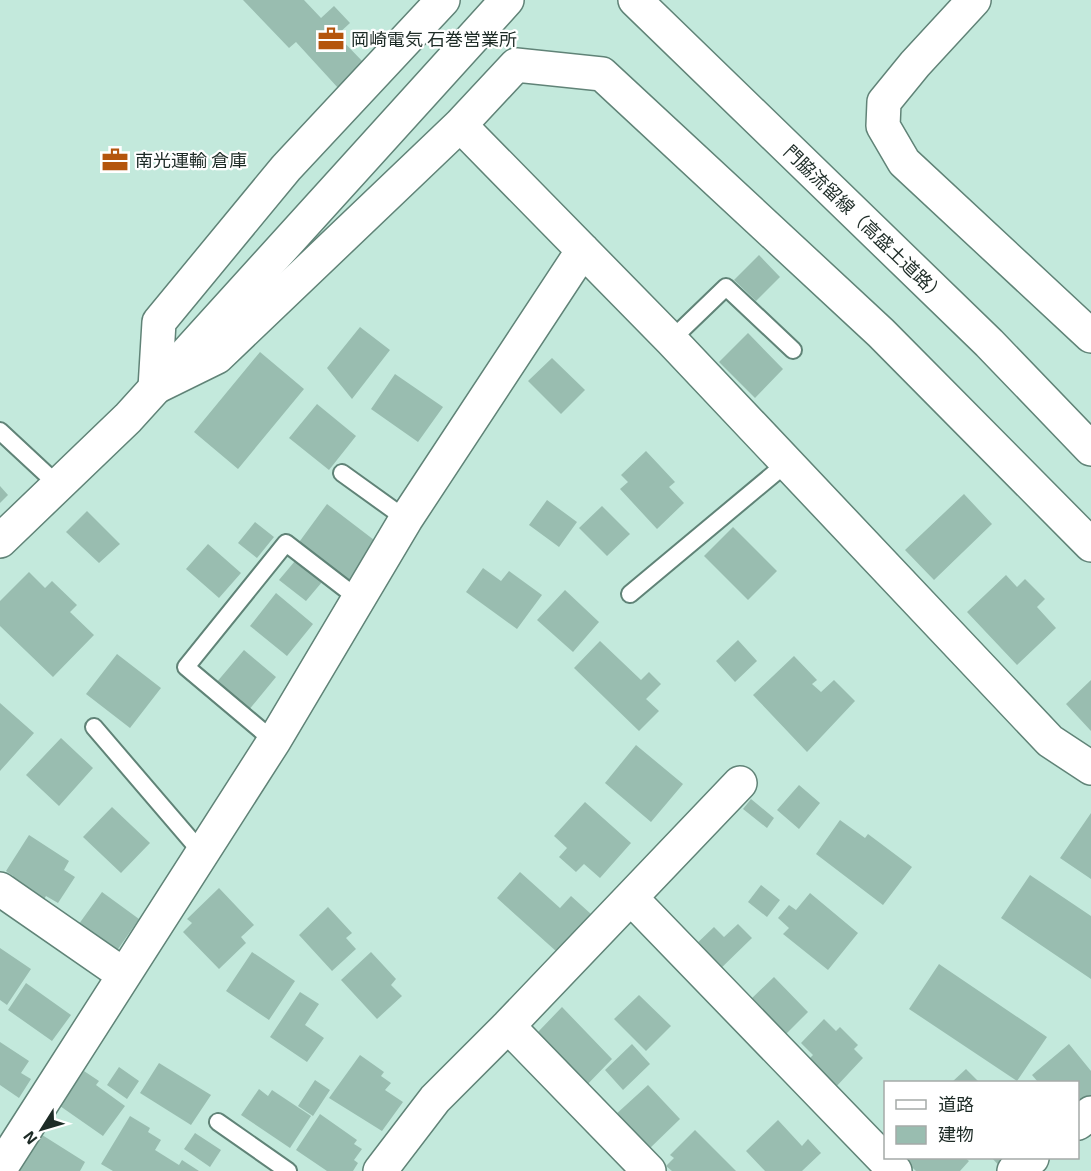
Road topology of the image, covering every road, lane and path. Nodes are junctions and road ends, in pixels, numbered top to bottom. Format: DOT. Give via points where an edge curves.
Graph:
graph roads {
  1 [pos="443,0"];
  2 [pos="507,0"];
  3 [pos="635,0"];
  4 [pos="974,0"];
  5 [pos="460,125"];
  6 [pos="583,250"];
  7 [pos="1091,336"];
  8 [pos="671,340"];
  9 [pos="793,350"];
  10 [pos="155,388"];
  11 [pos="0,431"];
  12 [pos="1091,449"];
  13 [pos="788,462"];
  14 [pos="342,473"];
  15 [pos="58,485"];
  16 [pos="406,519"];
  17 [pos="0,541"];
  18 [pos="1091,545"];
  19 [pos="630,594"];
  20 [pos="360,600"];
  21 [pos="94,727"];
  22 [pos="274,741"];
  23 [pos="1091,768"];
  24 [pos="740,783"];
  25 [pos="202,853"];
  26 [pos="0,890"];
  27 [pos="631,898"];
  28 [pos="124,975"];
  29 [pos="508,1026"];
  30 [pos="1091,1113"];
  31 [pos="218,1122"];
  32 [pos="1079,1122"];
  33 [pos="1031,1159"];
  34 [pos="0,1169"];
  35 [pos="288,1171"];
  36 [pos="380,1171"];
  37 [pos="649,1171"];
  38 [pos="895,1171"];
  39 [pos="1014,1171"];
  1 -- 10 [label="street" via="286,168 159,322"];
  2 -- 10 [label="street"];
  3 -- 12 [label="street, 門脇流留線（高盛土道路）" via="989,343"];
  4 -- 7 [label="street" via="884,102 883,126 904,162"];
  5 -- 6 [label="street"];
  5 -- 10 [label="street" via="217,357"];
  5 -- 18 [label="street" via="516,66 602,74 881,333"];
  6 -- 8 [label="street"];
  6 -- 16 [label="street"];
  8 -- 9 [label="lane" via="726,287"];
  8 -- 13 [label="street"];
  10 -- 15 [label="street"];
  11 -- 15 [label="lane"];
  13 -- 19 [label="lane"];
  13 -- 23 [label="street" via="1050,741"];
  14 -- 16 [label="lane"];
  15 -- 17 [label="street"];
  16 -- 20 [label="street"];
  20 -- 22 [label="street"];
  20 -- 22 [label="lane" via="286,543 186,667"];
  21 -- 25 [label="lane"];
  22 -- 25 [label="street"];
  24 -- 27 [label="street"];
  25 -- 28 [label="street"];
  26 -- 28 [label="street"];
  27 -- 29 [label="street"];
  27 -- 38 [label="street"];
  28 -- 34 [label="street"];
  29 -- 36 [label="street" via="435,1099"];
  29 -- 37 [label="street"];
  30 -- 32 [label="street"];
  31 -- 35 [label="lane"];
  33 -- 39 [label="street"];
}
